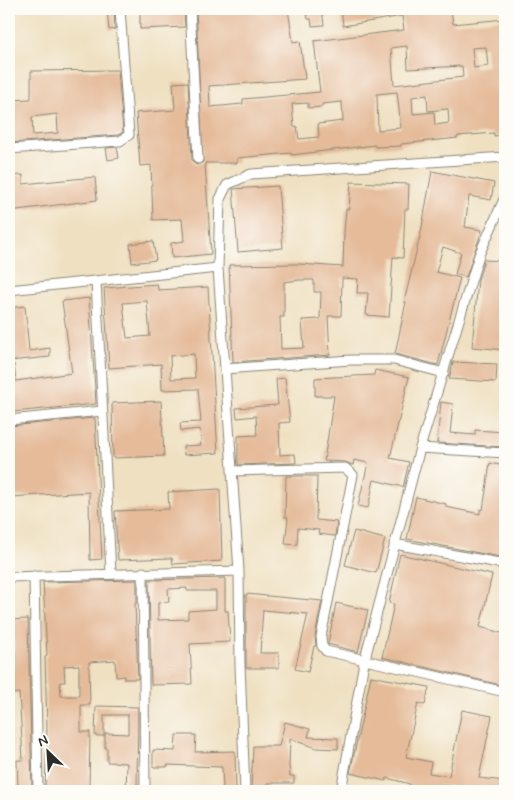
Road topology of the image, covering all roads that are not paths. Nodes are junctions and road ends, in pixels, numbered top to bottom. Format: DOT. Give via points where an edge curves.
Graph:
graph roads {
  1 [pos="120,9"];
  2 [pos="190,9"];
  3 [pos="9,149"];
  4 [pos="505,157"];
  5 [pos="198,159"];
  6 [pos="505,197"];
  7 [pos="218,268"];
  8 [pos="96,281"];
  9 [pos="9,290"];
  10 [pos="225,369"];
  11 [pos="444,372"];
  12 [pos="102,411"];
  13 [pos="9,420"];
  14 [pos="420,448"];
  15 [pos="505,453"];
  16 [pos="232,471"];
  17 [pos="394,544"];
  18 [pos="505,564"];
  19 [pos="239,571"];
  20 [pos="143,572"];
  21 [pos="111,573"];
  22 [pos="34,576"];
  23 [pos="9,577"];
  24 [pos="364,662"];
  25 [pos="505,692"];
  26 [pos="38,791"];
  27 [pos="145,791"];
  28 [pos="245,791"];
  29 [pos="341,791"];
  1 -- 3 [label="street" via="129,135 120,141"];
  2 -- 5 [label="street"];
  4 -- 7 [label="street" via="251,174 227,185 220,200"];
  6 -- 11 [label="street" via="479,255"];
  7 -- 8 [label="street"];
  7 -- 10 [label="street"];
  8 -- 9 [label="street"];
  8 -- 12 [label="street"];
  10 -- 11 [label="street" via="394,360"];
  10 -- 16 [label="street"];
  11 -- 14 [label="street"];
  12 -- 13 [label="street"];
  12 -- 21 [label="street"];
  14 -- 15 [label="street"];
  14 -- 17 [label="street"];
  16 -- 19 [label="street"];
  16 -- 24 [label="street" via="345,468 353,474 321,636 326,651"];
  17 -- 18 [label="street"];
  17 -- 24 [label="street"];
  19 -- 20 [label="street"];
  19 -- 28 [label="street"];
  20 -- 21 [label="street"];
  20 -- 27 [label="street"];
  21 -- 22 [label="street"];
  22 -- 23 [label="street"];
  22 -- 26 [label="street"];
  24 -- 25 [label="street"];
  24 -- 29 [label="street"];
}
